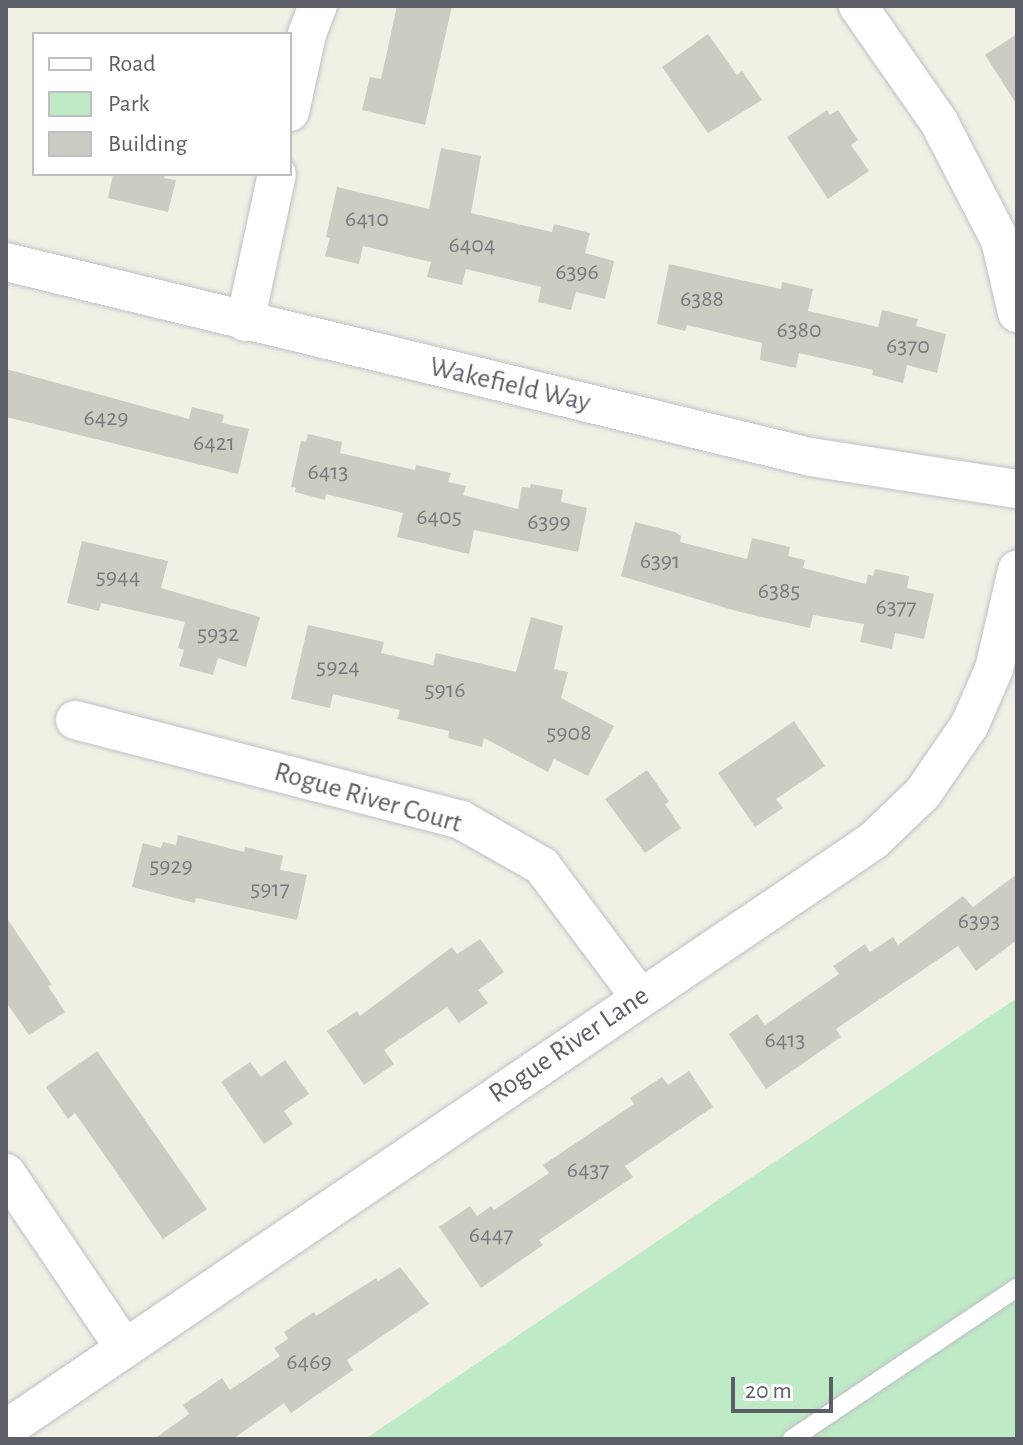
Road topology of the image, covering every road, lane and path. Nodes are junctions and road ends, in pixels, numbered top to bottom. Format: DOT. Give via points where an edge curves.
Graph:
graph roads {
  1 [pos="318,6"];
  2 [pos="858,6"];
  3 [pos="292,103"];
  4 [pos="277,176"];
  5 [pos="6,262"];
  6 [pos="1017,313"];
  7 [pos="245,322"];
  8 [pos="1017,489"];
  9 [pos="1017,570"];
  10 [pos="75,720"];
  11 [pos="640,997"];
  12 [pos="6,1173"];
  13 [pos="1017,1288"];
  14 [pos="124,1347"];
  15 [pos="6,1429"];
  16 [pos="792,1439"];
  1 -- 3 [label="street"];
  2 -- 6 [label="street" via="939,122 1000,240"];
  4 -- 7 [label="street"];
  5 -- 7 [label="street, Wakefield Way"];
  7 -- 8 [label="street, Wakefield Way" via="810,457"];
  9 -- 11 [label="street, Rogue River Lane" via="994,669 970,724 923,793 873,841"];
  10 -- 11 [label="street, Rogue River Court" via="461,820 542,866"];
  11 -- 14 [label="street, Rogue River Lane"];
  12 -- 14 [label="street"];
  13 -- 16 [label="lane"];
  14 -- 15 [label="street, Rogue River Lane"];
}
